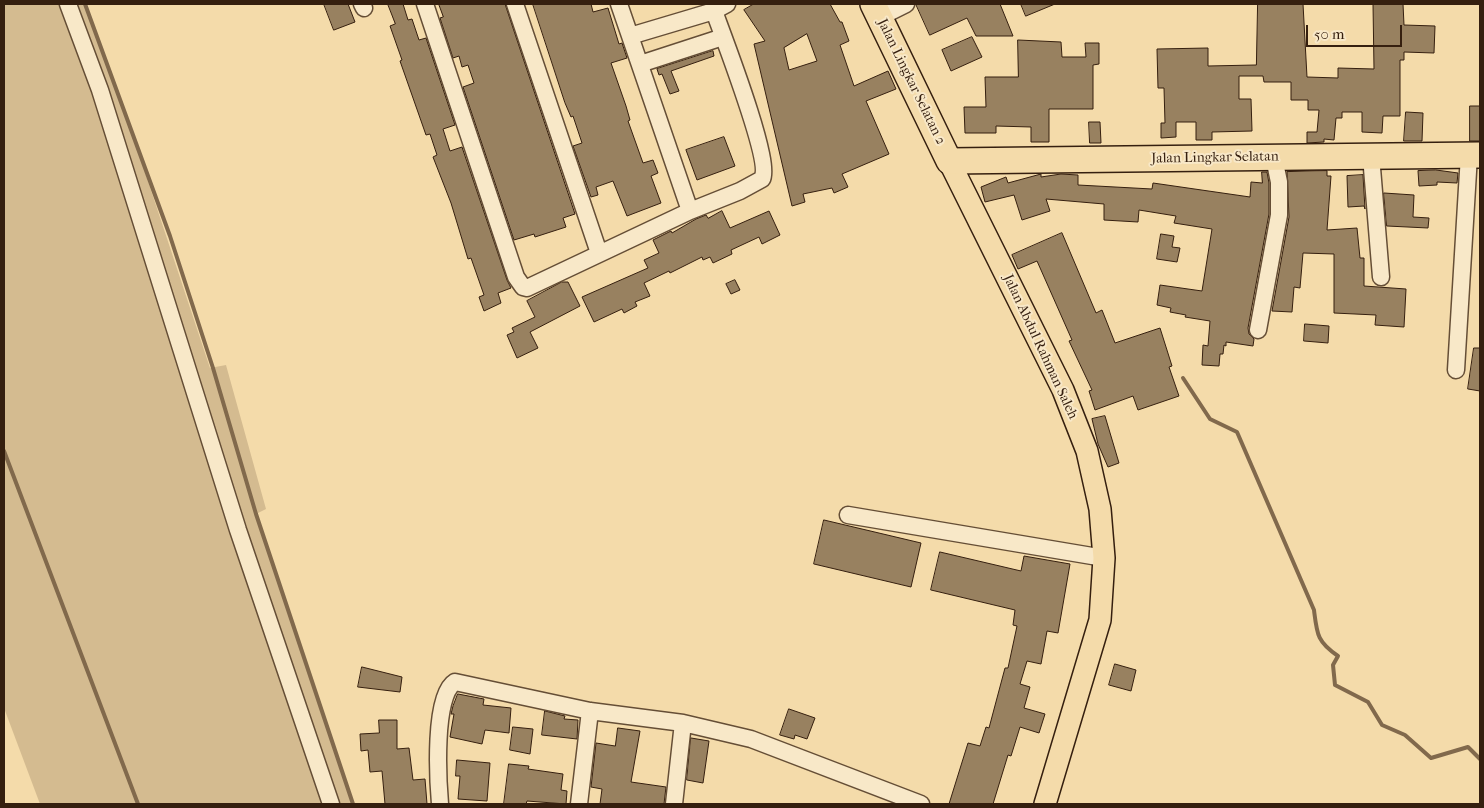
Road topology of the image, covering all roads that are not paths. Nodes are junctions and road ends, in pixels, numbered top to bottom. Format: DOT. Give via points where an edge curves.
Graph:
graph roads {
  1 [pos="68,4"];
  2 [pos="425,4"];
  3 [pos="515,4"];
  4 [pos="619,4"];
  5 [pos="906,4"];
  6 [pos="720,7"];
  7 [pos="877,10"];
  8 [pos="630,36"];
  9 [pos="723,37"];
  10 [pos="640,64"];
  11 [pos="1475,155"];
  12 [pos="1371,156"];
  13 [pos="1274,158"];
  14 [pos="949,161"];
  15 [pos="690,211"];
  16 [pos="599,253"];
  17 [pos="1381,277"];
  18 [pos="1258,330"];
  19 [pos="1456,370"];
  20 [pos="848,516"];
  21 [pos="1104,558"];
  22 [pos="590,711"];
  23 [pos="683,723"];
  24 [pos="331,804"];
  25 [pos="440,804"];
  26 [pos="579,804"];
  27 [pos="674,804"];
  28 [pos="921,804"];
  29 [pos="1044,804"];
  1 -- 24 [label="street" via="100,90 238,530"];
  2 -- 16 [label="street" via="519,283 527,288 533,287"];
  3 -- 16 [label="street"];
  4 -- 8 [label="street"];
  5 -- 7 [label="street"];
  6 -- 8 [label="street"];
  6 -- 9 [label="street"];
  7 -- 14 [label="highway, Jalan Lingkar Selatan 2"];
  8 -- 10 [label="street"];
  9 -- 10 [label="street"];
  9 -- 15 [label="street" via="755,128 764,176 740,191"];
  10 -- 15 [label="street"];
  11 -- 12 [label="highway, Jalan Lingkar Selatan"];
  11 -- 19 [label="street"];
  12 -- 13 [label="highway, Jalan Lingkar Selatan"];
  12 -- 17 [label="street"];
  13 -- 14 [label="highway, Jalan Lingkar Selatan"];
  13 -- 18 [label="street" via="1279,215"];
  14 -- 21 [label="main road, Jalan Abdul Rahman Saleh" via="1064,390 1087,450 1100,508"];
  15 -- 16 [label="street"];
  20 -- 21 [label="street"];
  21 -- 29 [label="main road, Jalan Abdul Rahman Saleh" via="1100,620"];
  22 -- 23 [label="street"];
  22 -- 25 [label="street" via="452,683 444,700 437,754"];
  22 -- 26 [label="street"];
  23 -- 27 [label="street"];
  23 -- 28 [label="street" via="751,739"];
}
